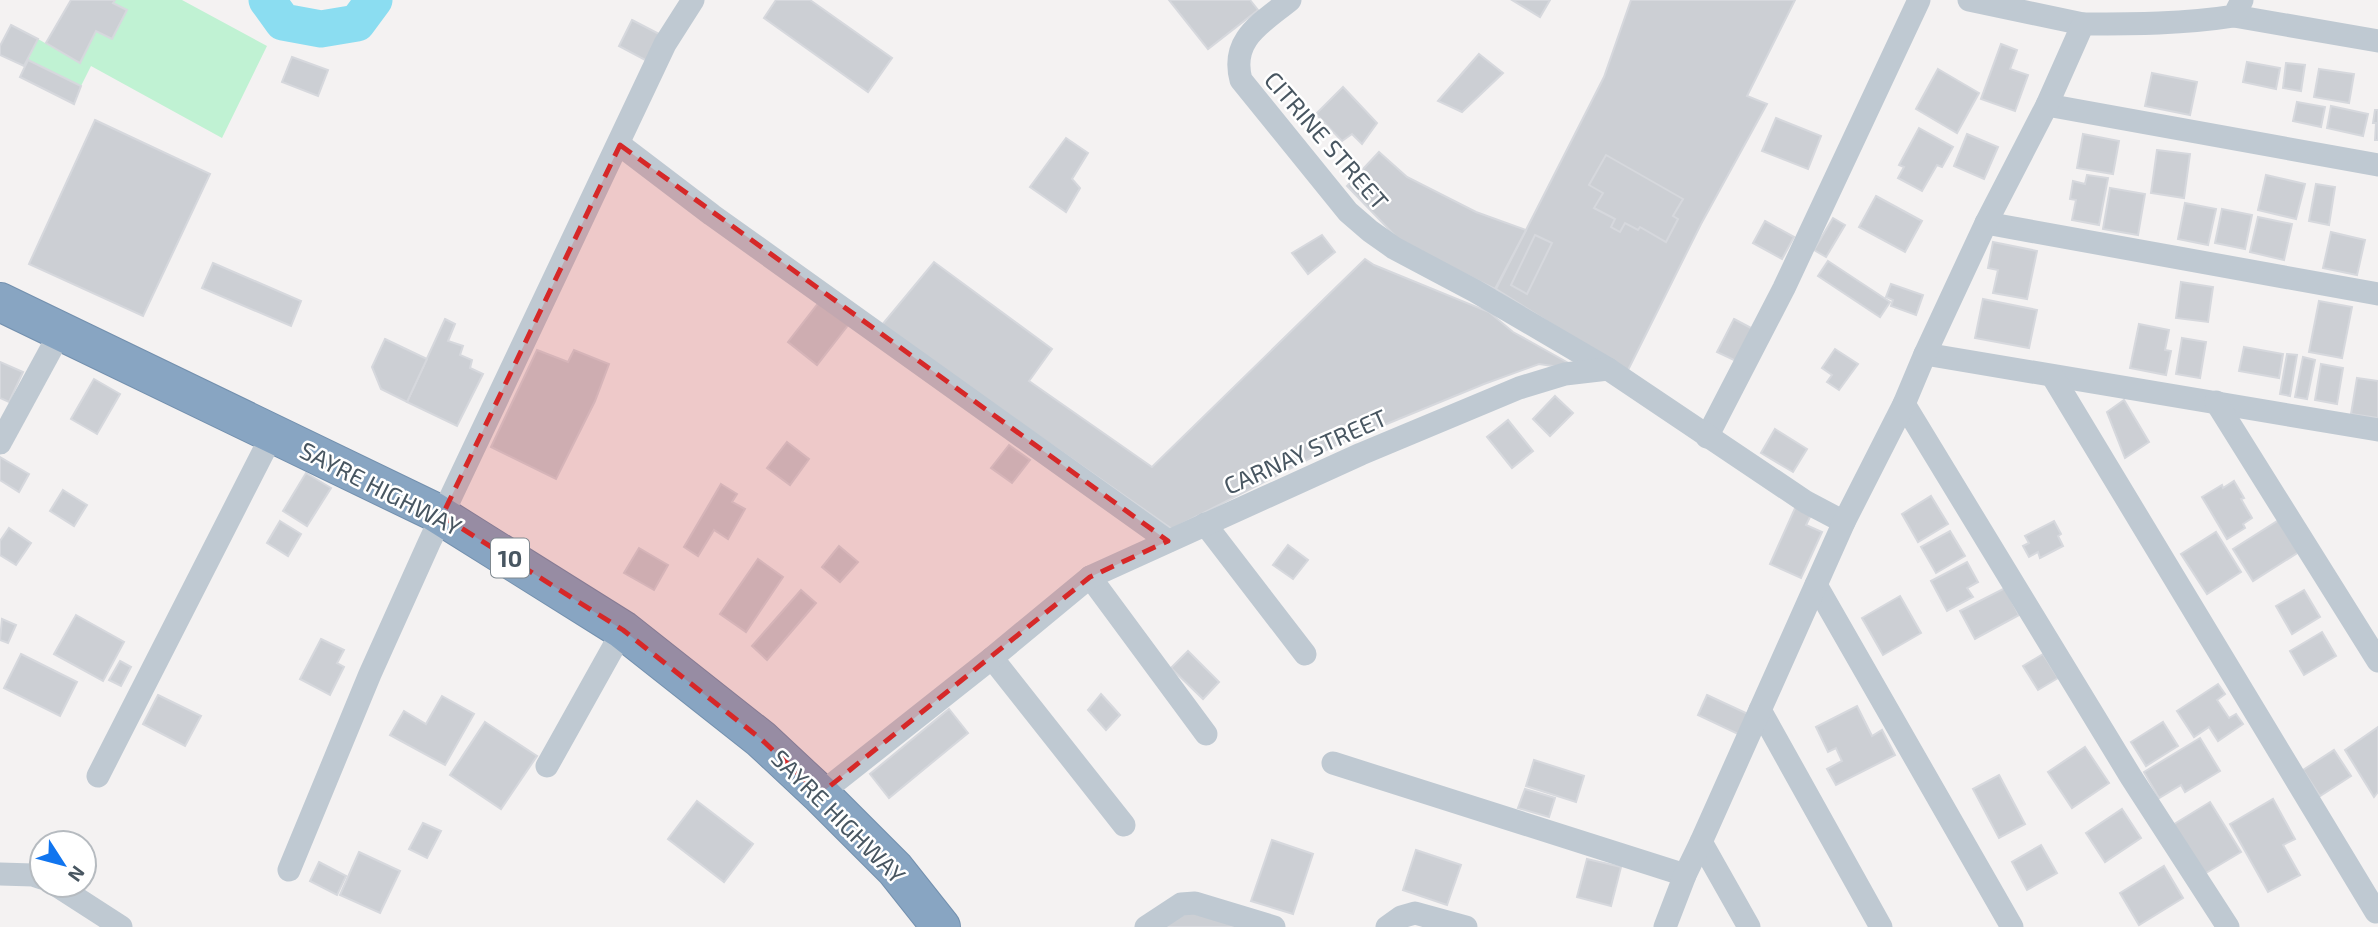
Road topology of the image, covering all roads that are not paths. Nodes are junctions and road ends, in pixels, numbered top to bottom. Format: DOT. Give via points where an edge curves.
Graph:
graph roads {
  1 [pos="693,0"];
  2 [pos="1290,0"];
  3 [pos="1919,0"];
  4 [pos="1969,0"];
  5 [pos="2238,8"];
  6 [pos="2083,24"];
  7 [pos="2378,41"];
  8 [pos="2047,105"];
  9 [pos="620,145"];
  10 [pos="2378,165"];
  11 [pos="1986,223"];
  12 [pos="2378,294"];
  13 [pos="0,302"];
  14 [pos="61,331"];
  15 [pos="1925,354"];
  16 [pos="1608,369"];
  17 [pos="2053,377"];
  18 [pos="2216,402"];
  19 [pos="1903,404"];
  20 [pos="2378,430"];
  21 [pos="273,433"];
  22 [pos="1707,437"];
  23 [pos="0,443"];
  24 [pos="442,516"];
  25 [pos="1844,522"];
  26 [pos="1205,524"];
  27 [pos="1168,541"];
  28 [pos="1090,577"];
  29 [pos="1816,585"];
  30 [pos="624,629"];
  31 [pos="1305,654"];
  32 [pos="992,658"];
  33 [pos="2378,661"];
  34 [pos="1760,710"];
  35 [pos="1206,734"];
  36 [pos="1333,763"];
  37 [pos="547,766"];
  38 [pos="98,776"];
  39 [pos="820,794"];
  40 [pos="1124,825"];
  41 [pos="1702,842"];
  42 [pos="289,870"];
  43 [pos="0,874"];
  44 [pos="28,875"];
  45 [pos="1685,875"];
  46 [pos="78,899"];
  47 [pos="2375,915"];
  48 [pos="121,927"];
  49 [pos="942,927"];
  50 [pos="1146,927"];
  51 [pos="1274,927"];
  52 [pos="1387,927"];
  53 [pos="1466,927"];
  54 [pos="1665,927"];
  55 [pos="1749,927"];
  56 [pos="1881,927"];
  57 [pos="2012,927"];
  58 [pos="2228,927"];
  1 -- 9 [label="street" via="666,44"];
  2 -- 16 [label="street, CITRINE STREET" via="1247,36 1238,66 1241,80 1348,212 1394,248"];
  3 -- 22 [label="street" via="1784,288"];
  4 -- 6 [label="street"];
  5 -- 6 [label="street" via="2180,24"];
  5 -- 7 [label="street"];
  6 -- 8 [label="street"];
  8 -- 10 [label="street"];
  8 -- 11 [label="street"];
  9 -- 24 [label="street"];
  9 -- 27 [label="street"];
  11 -- 12 [label="street"];
  11 -- 15 [label="street"];
  13 -- 14 [label="highway, SAYRE HIGHWAY / 10"];
  14 -- 21 [label="highway, SAYRE HIGHWAY / 10"];
  14 -- 23 [label="street"];
  15 -- 17 [label="street"];
  15 -- 19 [label="street"];
  16 -- 22 [label="street"];
  16 -- 26 [label="street, CARNAY STREET" via="1565,374 1520,388"];
  17 -- 18 [label="street"];
  17 -- 47 [label="street"];
  18 -- 20 [label="street"];
  18 -- 33 [label="street"];
  19 -- 25 [label="street"];
  19 -- 58 [label="street"];
  21 -- 24 [label="highway, SAYRE HIGHWAY / 10"];
  21 -- 38 [label="street"];
  22 -- 25 [label="street"];
  24 -- 30 [label="highway, SAYRE HIGHWAY / 10"];
  24 -- 42 [label="street"];
  25 -- 29 [label="street"];
  26 -- 27 [label="street, CARNAY STREET"];
  26 -- 31 [label="street"];
  27 -- 28 [label="street, CARNAY STREET"];
  28 -- 32 [label="street, CARNAY STREET"];
  28 -- 35 [label="street"];
  29 -- 34 [label="street"];
  29 -- 57 [label="street"];
  30 -- 37 [label="street"];
  30 -- 39 [label="highway, SAYRE HIGHWAY / 10" via="761,739"];
  32 -- 39 [label="street, CARNAY STREET"];
  32 -- 40 [label="street"];
  34 -- 41 [label="street"];
  34 -- 56 [label="street"];
  36 -- 45 [label="street"];
  39 -- 49 [label="highway, SAYRE HIGHWAY / 10" via="895,869"];
  41 -- 45 [label="street"];
  41 -- 55 [label="street"];
  43 -- 44 [label="street"];
  45 -- 54 [label="street"];
  46 -- 48 [label="street"];
  50 -- 51 [label="street" via="1181,904 1195,903"];
  52 -- 53 [label="street" via="1415,913"];
}
